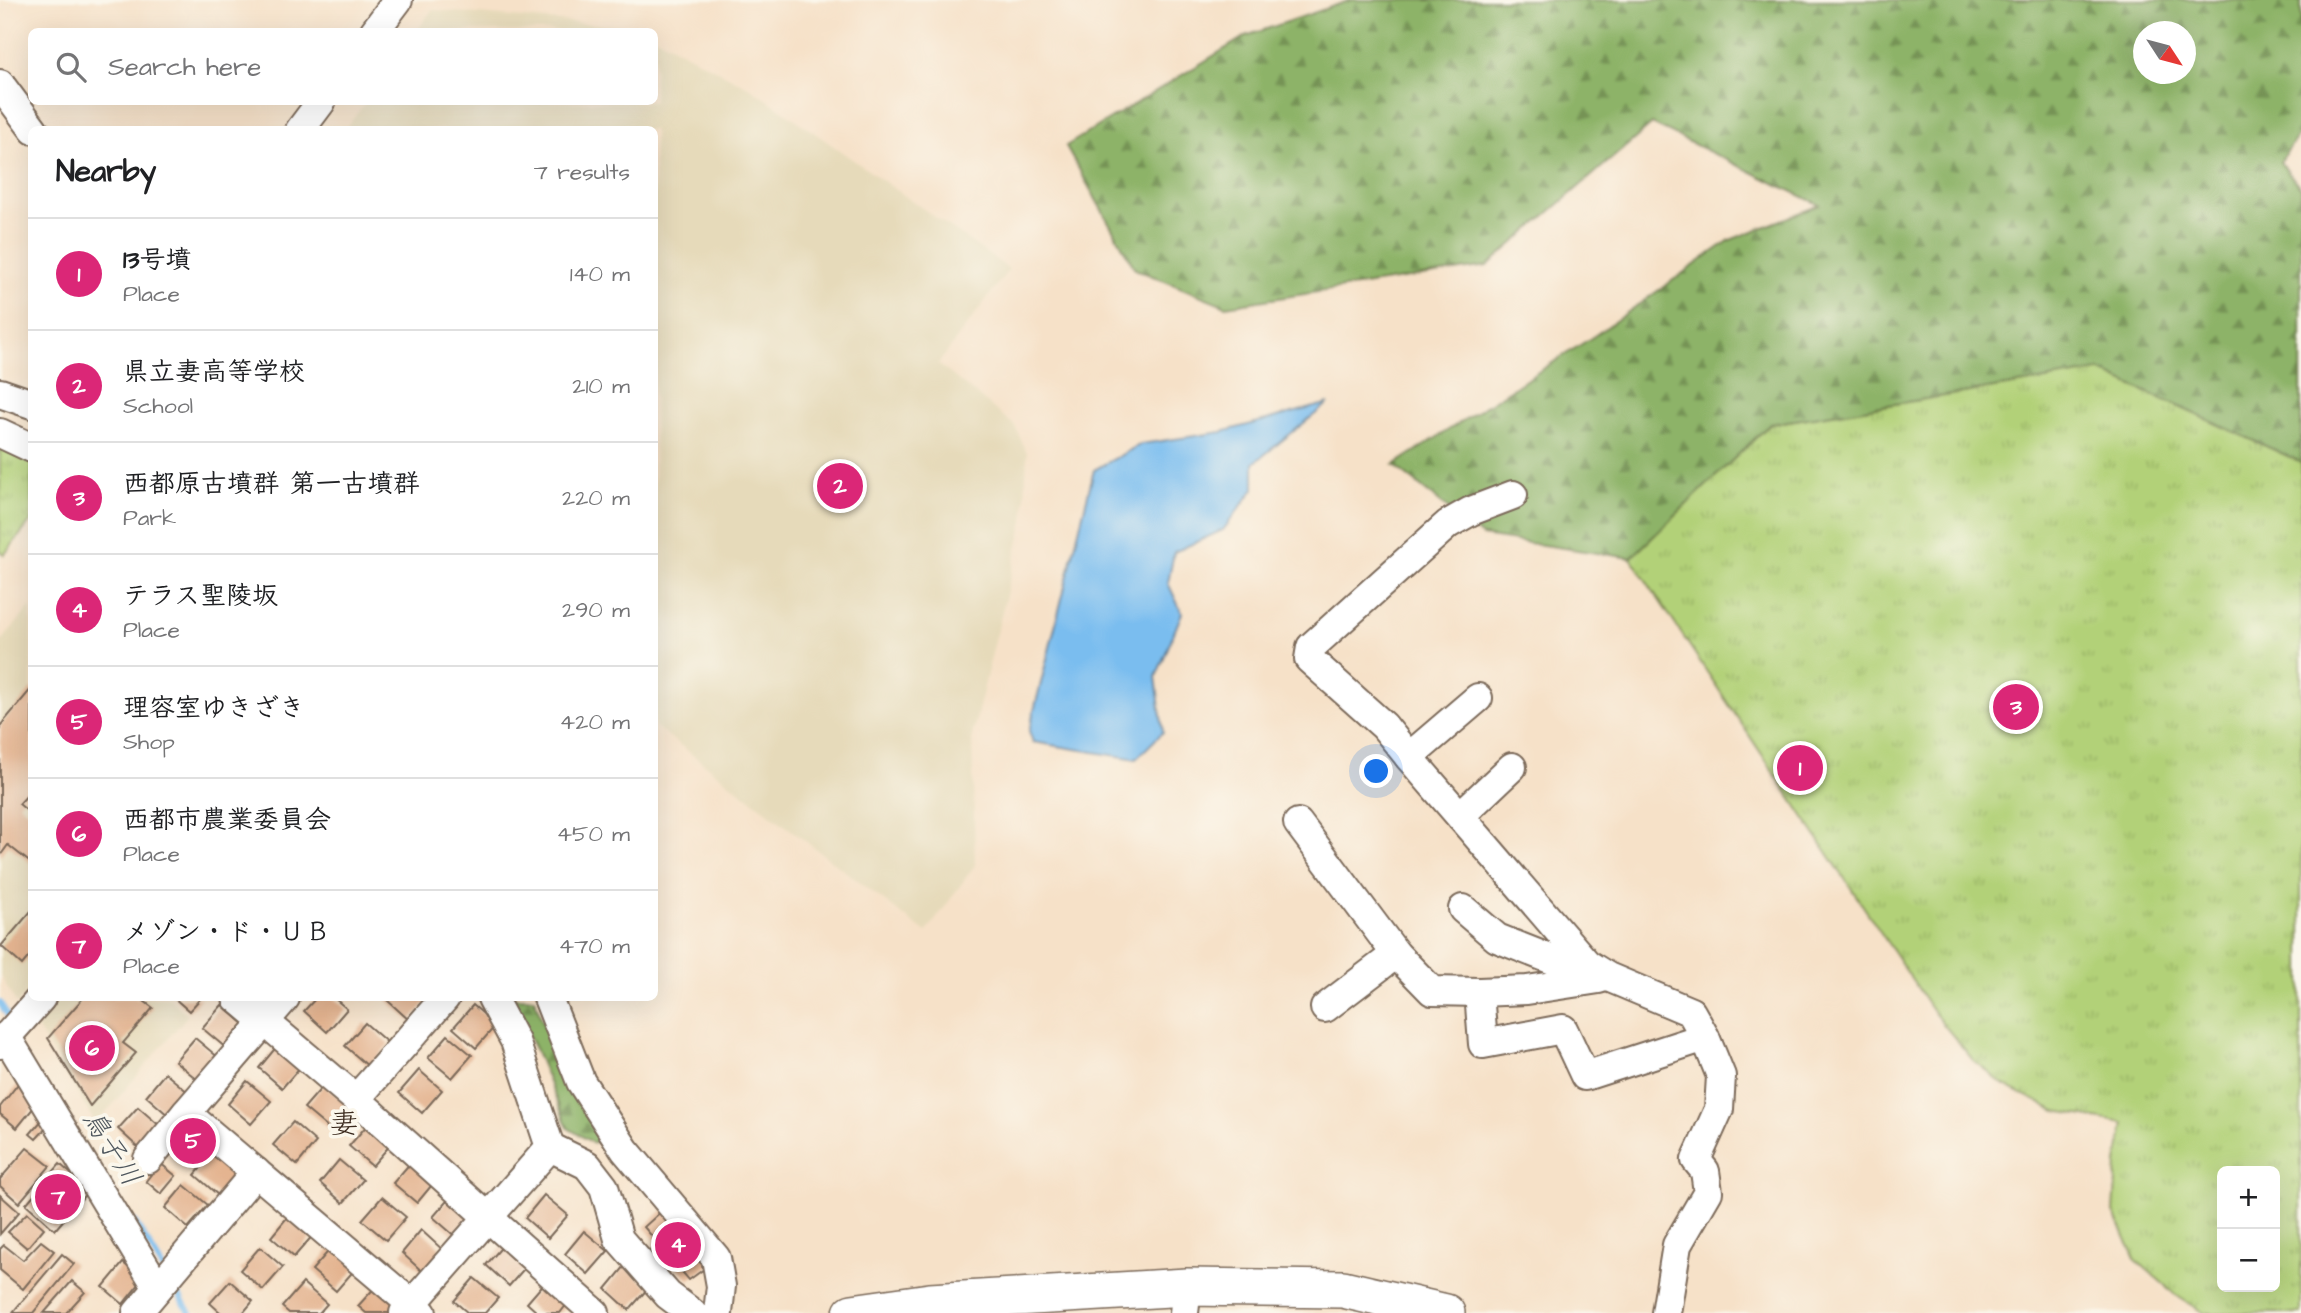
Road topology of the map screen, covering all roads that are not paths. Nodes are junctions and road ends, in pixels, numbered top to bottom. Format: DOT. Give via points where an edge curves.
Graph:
graph roads {
  1 [pos="398,0"];
  2 [pos="377,28"];
  3 [pos="0,84"];
  4 [pos="319,105"];
  5 [pos="31,126"];
  6 [pos="303,126"];
  7 [pos="0,393"];
  8 [pos="28,403"];
  9 [pos="0,433"];
  10 [pos="28,446"];
  11 [pos="1513,495"];
  12 [pos="1478,698"];
  13 [pos="1409,757"];
  14 [pos="1512,767"];
  15 [pos="1460,816"];
  16 [pos="1298,823"];
  17 [pos="1463,909"];
  18 [pos="1396,954"];
  19 [pos="1598,971"];
  20 [pos="1479,992"];
  21 [pos="38,1001"];
  22 [pos="241,1001"];
  23 [pos="282,1001"];
  24 [pos="442,1001"];
  25 [pos="494,1001"];
  26 [pos="549,1001"];
  27 [pos="1325,1007"];
  28 [pos="264,1021"];
  29 [pos="1705,1037"];
  30 [pos="3,1040"];
  31 [pos="356,1099"];
  32 [pos="186,1113"];
  33 [pos="550,1147"];
  34 [pos="148,1159"];
  35 [pos="256,1172"];
  36 [pos="488,1219"];
  37 [pos="158,1288"];
  38 [pos="1185,1300"];
  39 [pos="412,1310"];
  40 [pos="137,1313"];
  41 [pos="595,1313"];
  42 [pos="692,1313"];
  43 [pos="718,1313"];
  44 [pos="852,1313"];
  45 [pos="1446,1313"];
  46 [pos="1665,1313"];
  1 -- 2 [label="street"];
  3 -- 5 [label="street"];
  4 -- 6 [label="street"];
  7 -- 8 [label="street"];
  9 -- 10 [label="street"];
  11 -- 13 [label="street" via="1448,524 1311,647 1309,659 1384,726"];
  12 -- 13 [label="street"];
  13 -- 15 [label="street"];
  14 -- 15 [label="street"];
  15 -- 19 [label="street"];
  16 -- 18 [label="street"];
  17 -- 19 [label="street" via="1497,938 1573,968"];
  18 -- 20 [label="street" via="1432,991"];
  18 -- 27 [label="street"];
  19 -- 20 [label="street" via="1527,990"];
  19 -- 29 [label="street" via="1691,1012"];
  20 -- 29 [label="street" via="1483,1044 1563,1029 1585,1076"];
  21 -- 30 [label="street"];
  22 -- 28 [label="street"];
  23 -- 28 [label="street"];
  24 -- 31 [label="street"];
  25 -- 33 [label="street" via="515,1041"];
  26 -- 43 [label="street" via="582,1082 625,1150 716,1258 721,1286"];
  28 -- 31 [label="street"];
  28 -- 32 [label="street"];
  29 -- 46 [label="street" via="1721,1076 1719,1110 1696,1160 1704,1171 1708,1192 1677,1245"];
  30 -- 37 [label="street"];
  31 -- 36 [label="street"];
  32 -- 34 [label="street"];
  32 -- 35 [label="street"];
  33 -- 36 [label="street"];
  33 -- 42 [label="street" via="587,1165 604,1187 619,1240 668,1295"];
  35 -- 37 [label="street"];
  35 -- 39 [label="street"];
  36 -- 39 [label="street"];
  36 -- 41 [label="street"];
  37 -- 40 [label="street"];
  38 -- 44 [label="main road" via="930,1302"];
  38 -- 45 [label="main road" via="1343,1289"];
}
